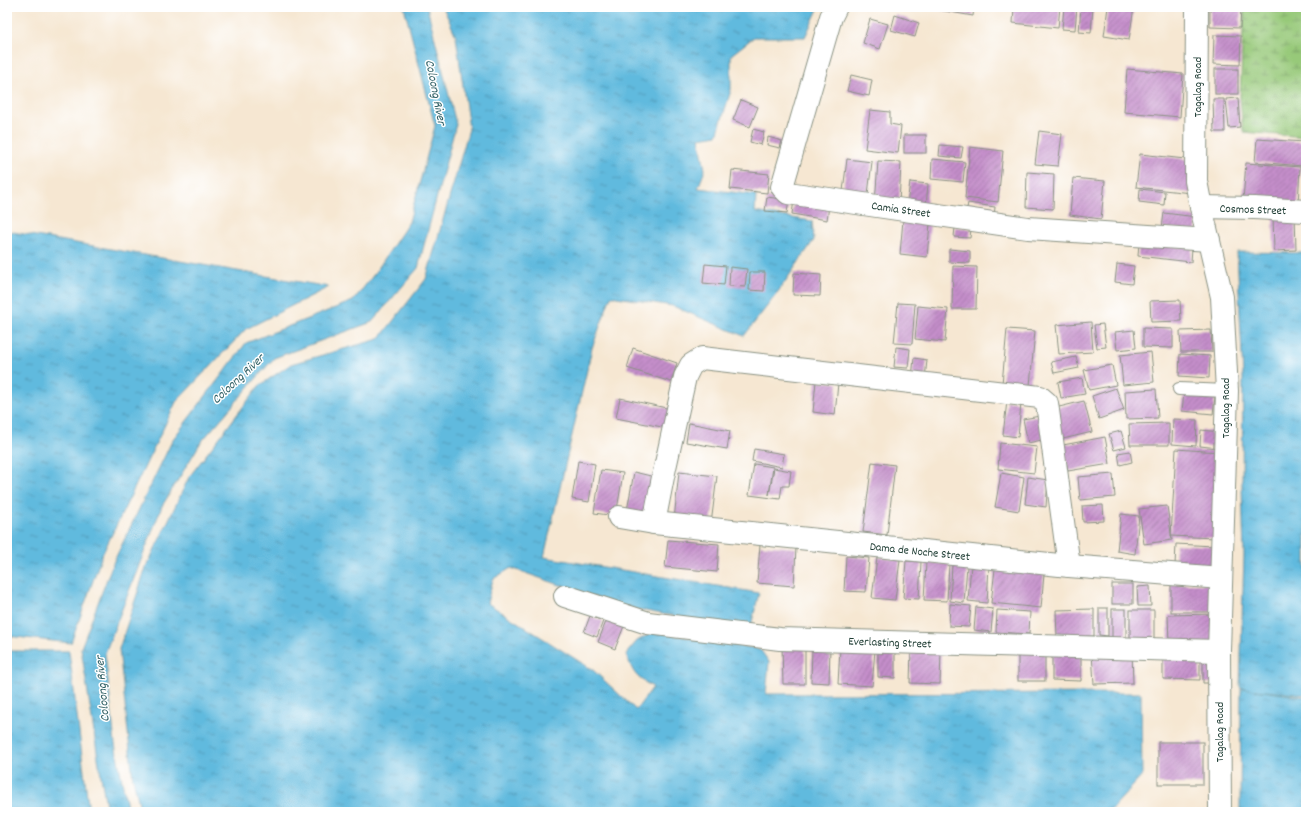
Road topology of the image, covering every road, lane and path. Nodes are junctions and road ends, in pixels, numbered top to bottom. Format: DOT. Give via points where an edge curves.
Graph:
graph roads {
  1 [pos="836,7"];
  2 [pos="1197,7"];
  3 [pos="1201,207"];
  4 [pos="1306,211"];
  5 [pos="1209,240"];
  6 [pos="1179,389"];
  7 [pos="1227,390"];
  8 [pos="619,517"];
  9 [pos="654,522"];
  10 [pos="1069,566"];
  11 [pos="1221,578"];
  12 [pos="565,596"];
  13 [pos="1219,651"];
  14 [pos="1220,812"];
  1 -- 5 [label="street, Camia Street" via="782,187 785,191 1028,228"];
  2 -- 3 [label="street, Tagalag Road" via="1196,181"];
  3 -- 4 [label="street, Cosmos Street"];
  3 -- 5 [label="street, Tagalag Road"];
  5 -- 7 [label="street, Tagalag Road" via="1222,297"];
  6 -- 7 [label="lane"];
  7 -- 11 [label="street, Tagalag Road"];
  8 -- 9 [label="street, Dama de Noche Street"];
  9 -- 10 [label="street, Dama de Noche Street"];
  9 -- 10 [label="street" via="685,377 691,365 702,358 1040,397 1047,403"];
  10 -- 11 [label="street, Dama de Noche Street"];
  11 -- 13 [label="street, Tagalag Road"];
  12 -- 13 [label="street, Everlasting Street" via="648,623 780,639"];
  13 -- 14 [label="street, Tagalag Road"];
}
